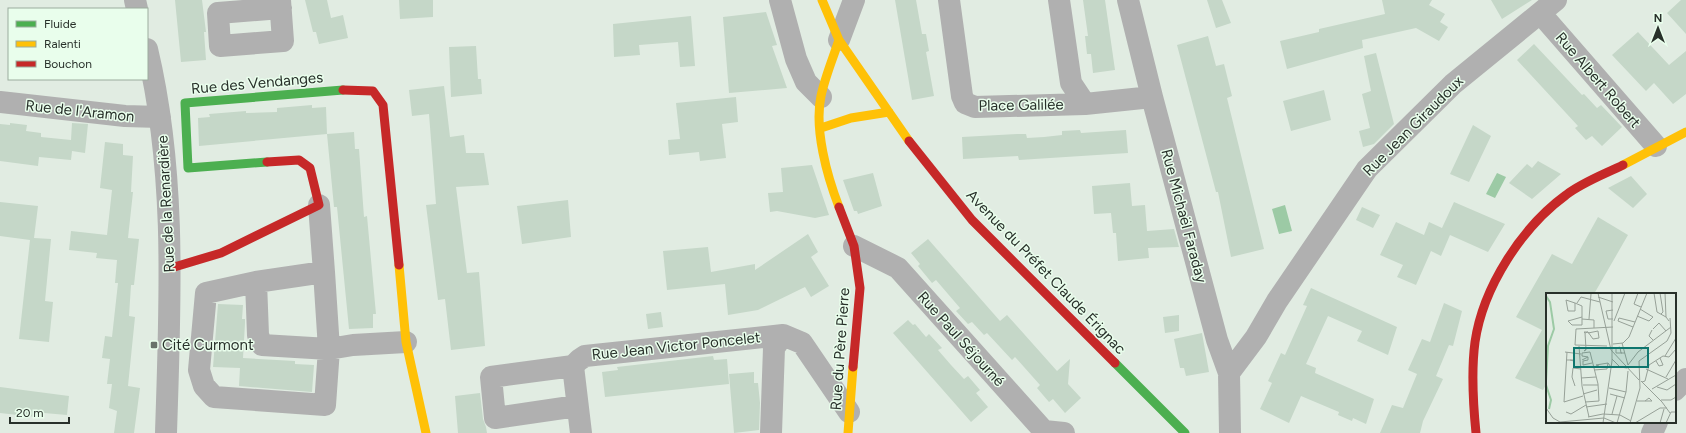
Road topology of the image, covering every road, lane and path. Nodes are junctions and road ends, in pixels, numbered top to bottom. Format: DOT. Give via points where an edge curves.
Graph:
graph roads {
  1 [pos="780,0"];
  2 [pos="822,0"];
  3 [pos="854,0"];
  4 [pos="949,0"];
  5 [pos="1059,0"];
  6 [pos="1128,0"];
  7 [pos="1549,7"];
  8 [pos="839,40"];
  9 [pos="148,53"];
  10 [pos="821,97"];
  11 [pos="1152,97"];
  12 [pos="0,102"];
  13 [pos="1085,104"];
  14 [pos="889,112"];
  15 [pos="160,117"];
  16 [pos="821,128"];
  17 [pos="1686,132"];
  18 [pos="1656,146"];
  19 [pos="319,205"];
  20 [pos="854,246"];
  21 [pos="171,268"];
  22 [pos="324,272"];
  23 [pos="256,282"];
  24 [pos="783,335"];
  25 [pos="1256,337"];
  26 [pos="1216,340"];
  27 [pos="406,342"];
  28 [pos="329,349"];
  29 [pos="573,366"];
  30 [pos="1229,373"];
  31 [pos="1686,379"];
  32 [pos="1676,389"];
  33 [pos="577,406"];
  34 [pos="848,422"];
  35 [pos="1657,423"];
  36 [pos="166,433"];
  37 [pos="426,433"];
  38 [pos="580,433"];
  39 [pos="771,433"];
  40 [pos="1064,433"];
  41 [pos="1185,433"];
  42 [pos="1230,433"];
  43 [pos="1476,433"];
  44 [pos="1652,433"];
  1 -- 10 [label="street" via="796,59 806,82"];
  2 -- 8 [label="street, Avenue du Préfet Claude Érignac"];
  3 -- 8 [label="street"];
  4 -- 13 [label="street, Place Galilée" via="965,103 975,107"];
  5 -- 13 [label="street, Place Galilée" via="1071,83"];
  6 -- 11 [label="street, Rue Michaël Faraday"];
  7 -- 18 [label="street, Rue Albert Robert"];
  7 -- 25 [label="street, Rue Jean Giraudoux" via="1452,84 1367,169 1277,301"];
  8 -- 10 [label="street, Rue du Père Pierre"];
  8 -- 14 [label="street, Avenue du Préfet Claude Érignac"];
  9 -- 15 [label="street, Rue de la Renardière"];
  10 -- 16 [label="street, Rue du Père Pierre"];
  11 -- 13 [label="street, Place Galilée"];
  11 -- 26 [label="street, Rue Michaël Faraday"];
  12 -- 15 [label="street, Rue de l'Aramon" via="125,116"];
  14 -- 16 [label="street" via="851,118"];
  14 -- 41 [label="street, Avenue du Préfet Claude Érignac" via="904,136 972,220"];
  15 -- 21 [label="street, Rue de la Renardière" via="170,222"];
  16 -- 20 [label="street, Rue du Père Pierre" via="820,140 833,191"];
  17 -- 18 [label="street"];
  18 -- 43 [label="street" via="1567,194 1538,219 1513,250 1488,295 1475,341 1472,391"];
  19 -- 21 [label="street" via="221,253"];
  19 -- 22 [label="street"];
  19 -- 27 [label="street, Rue des Vendanges" via="310,168 299,160 188,168 185,103 355,89 373,92 384,105"];
  20 -- 34 [label="street, Rue du Père Pierre" via="860,288"];
  20 -- 40 [label="street, Rue Paul Séjourné" via="898,268 1044,431"];
  21 -- 36 [label="street, Rue de la Renardière"];
  22 -- 23 [label="street"];
  22 -- 28 [label="street"];
  23 -- 28 [label="street" via="258,335 262,345"];
  23 -- 28 [label="street" via="206,293 199,370 204,386 214,397 325,405"];
  24 -- 29 [label="street, Rue Jean Victor Poncelet" via="585,356"];
  24 -- 34 [label="street" via="802,343"];
  24 -- 39 [label="street" via="774,348"];
  25 -- 26 [label="street"];
  25 -- 30 [label="street, Rue Jean Giraudoux"];
  26 -- 30 [label="street, Rue Michaël Faraday"];
  27 -- 28 [label="street"];
  27 -- 37 [label="street, Rue des Vendanges"];
  29 -- 33 [label="street, Rue Jean Victor Poncelet"];
  29 -- 33 [label="street, Rue Jean Victor Poncelet" via="491,377 495,418"];
  30 -- 42 [label="street, Rue Michaël Faraday"];
  31 -- 32 [label="street"];
  33 -- 38 [label="street, Rue Jean Victor Poncelet"];
  35 -- 44 [label="street"];
}
